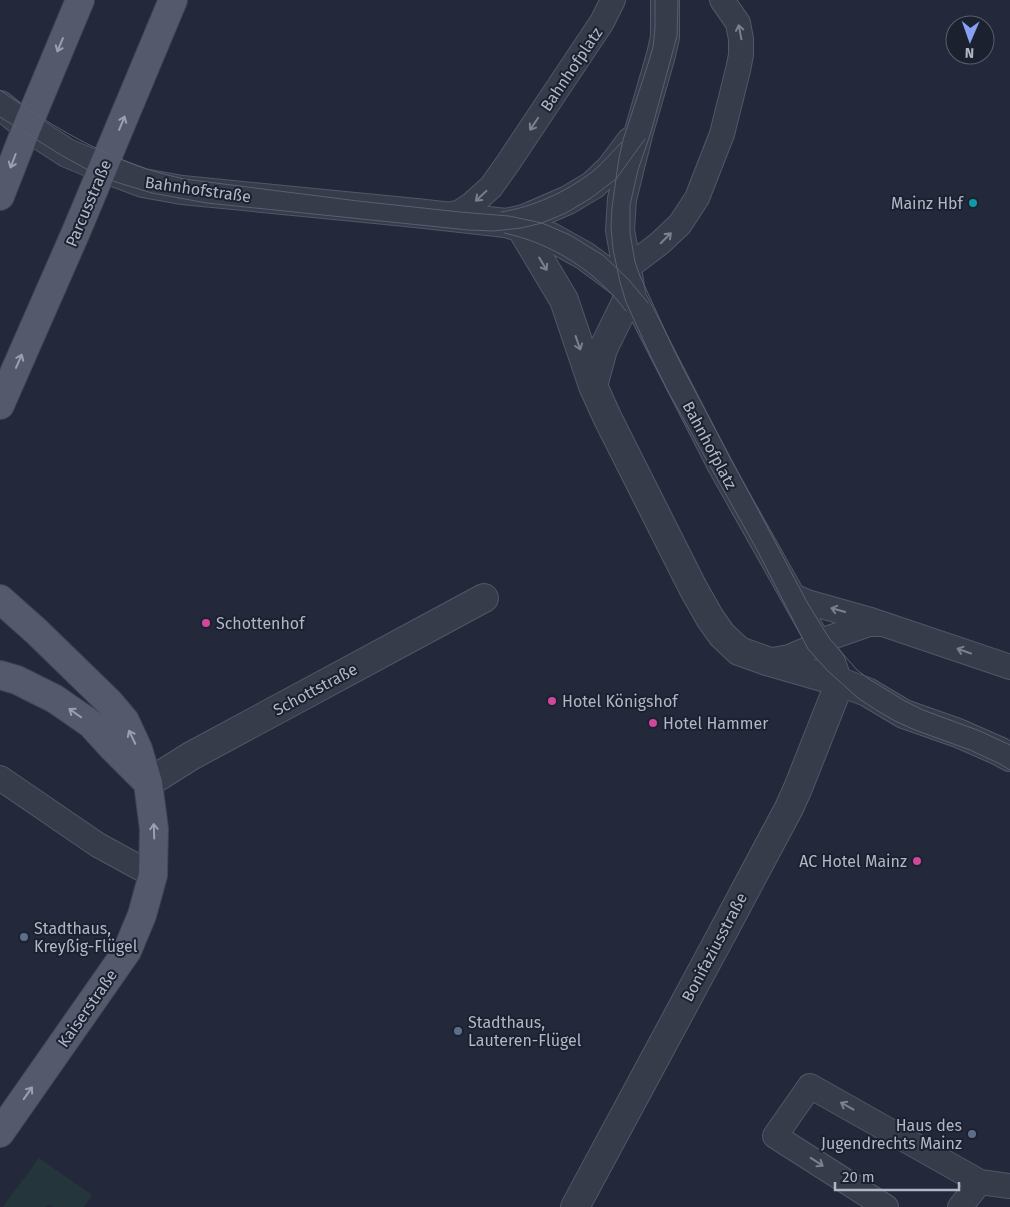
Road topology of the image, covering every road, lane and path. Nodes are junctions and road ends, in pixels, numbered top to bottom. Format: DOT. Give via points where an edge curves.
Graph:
graph roads {
  1 [pos="80,0"];
  2 [pos="173,0"];
  3 [pos="613,0"];
  4 [pos="722,0"];
  5 [pos="665,9"];
  6 [pos="0,105"];
  7 [pos="27,127"];
  8 [pos="638,131"];
  9 [pos="103,168"];
  10 [pos="0,196"];
  11 [pos="416,213"];
  12 [pos="443,217"];
  13 [pos="514,226"];
  14 [pos="621,277"];
  15 [pos="593,386"];
  16 [pos="0,405"];
  17 [pos="793,596"];
  18 [pos="0,598"];
  19 [pos="484,598"];
  20 [pos="883,624"];
  21 [pos="820,644"];
  22 [pos="767,661"];
  23 [pos="1010,667"];
  24 [pos="0,676"];
  25 [pos="840,682"];
  26 [pos="1010,758"];
  27 [pos="0,778"];
  28 [pos="148,782"];
  29 [pos="153,875"];
  30 [pos="0,1133"];
  31 [pos="980,1182"];
  32 [pos="1010,1186"];
  33 [pos="575,1207"];
  34 [pos="886,1207"];
  35 [pos="960,1207"];
  1 -- 7 [label="main road, one-way"];
  9 -- 2 [label="main road, Parcusstraße, one-way"];
  3 -- 12 [label="lane, Bahnhofplatz, one-way" via="602,22 491,187 460,212"];
  14 -- 4 [label="lane, one-way" via="680,224 697,198 722,134 741,47 738,23"];
  5 -- 8 [label="street, Bahnhofplatz" via="665,37"];
  6 -- 7 [label="street, Bahnhofstraße"];
  7 -- 9 [label="street, Bahnhofstraße" via="67,152"];
  7 -- 10 [label="main road, one-way"];
  8 -- 13 [label="street, Bahnhofplatz" via="610,169 593,185"];
  8 -- 14 [label="street, Bahnhofplatz" via="622,199"];
  9 -- 11 [label="street, Bahnhofstraße" via="143,183 182,190"];
  16 -- 9 [label="main road, Parcusstraße, one-way"];
  11 -- 12 [label="street, Bahnhofplatz"];
  12 -- 13 [label="street, Bahnhofplatz"];
  13 -- 14 [label="street, Bahnhofplatz" via="551,237"];
  13 -- 15 [label="street, one-way" via="564,300"];
  14 -- 15 [label="street"];
  14 -- 17 [label="lane, Bahnhofplatz" via="720,466"];
  15 -- 22 [label="street" via="710,618 739,651"];
  20 -- 17 [label="lane, one-way"];
  17 -- 21 [label="lane, Bahnhofplatz"];
  28 -- 18 [label="main road, Kaiserstraße, one-way" via="138,748 125,721"];
  19 -- 28 [label="street, Schottstraße"];
  20 -- 21 [label="lane" via="868,624"];
  23 -- 20 [label="lane, one-way"];
  21 -- 22 [label="lane" via="789,657"];
  21 -- 25 [label="lane, Bahnhofplatz" via="833,662"];
  22 -- 25 [label="street"];
  28 -- 24 [label="main road, one-way" via="91,724 55,699"];
  25 -- 26 [label="street" via="867,692 904,714 958,733"];
  25 -- 33 [label="street, Bonifaziusstraße" via="795,795"];
  27 -- 29 [label="lane" via="98,845"];
  29 -- 28 [label="main road, Kaiserstraße, one-way" via="154,829"];
  30 -- 29 [label="main road, Kaiserstraße, one-way" via="127,951 142,915"];
  31 -- 32 [label="lane"];
  31 -- 34 [label="lane, one-way" via="810,1086 776,1136"];
  31 -- 35 [label="lane"];
}
